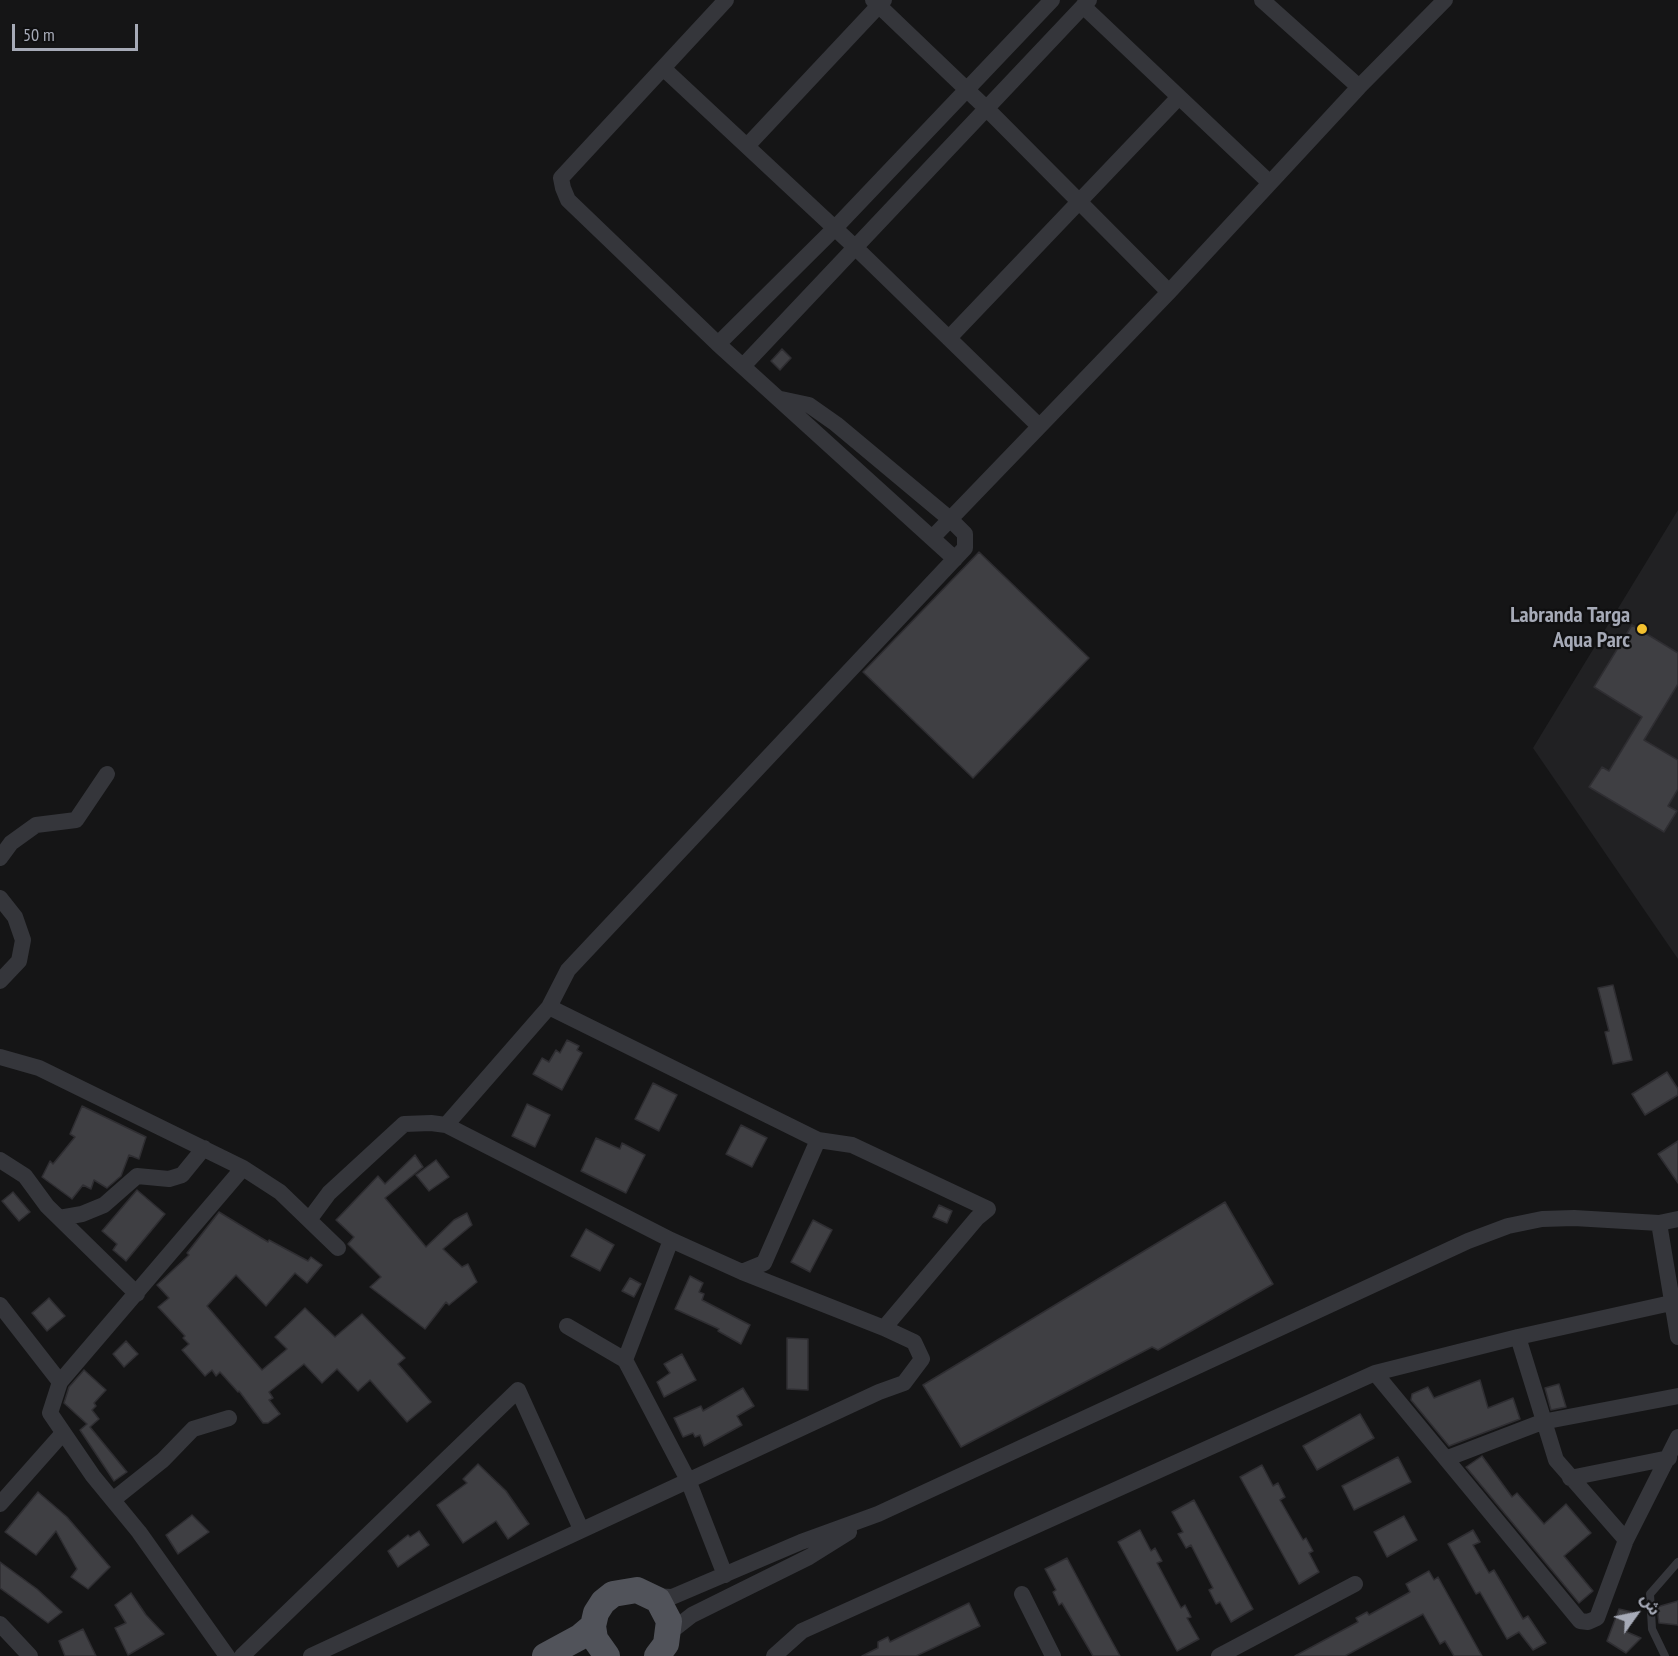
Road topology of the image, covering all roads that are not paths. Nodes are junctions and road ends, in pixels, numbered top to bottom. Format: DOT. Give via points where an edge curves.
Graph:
graph roads {
  1 [pos="726,0"];
  2 [pos="1052,0"];
  3 [pos="1262,0"];
  4 [pos="1445,0"];
  5 [pos="879,2"];
  6 [pos="1086,3"];
  7 [pos="663,68"];
  8 [pos="1359,87"];
  9 [pos="967,89"];
  10 [pos="1179,97"];
  11 [pos="987,109"];
  12 [pos="747,146"];
  13 [pos="1270,183"];
  14 [pos="1079,201"];
  15 [pos="835,228"];
  16 [pos="857,249"];
  17 [pos="1169,292"];
  18 [pos="949,338"];
  19 [pos="718,344"];
  20 [pos="744,365"];
  21 [pos="781,399"];
  22 [pos="1039,426"];
  23 [pos="951,520"];
  24 [pos="932,538"];
  25 [pos="955,559"];
  26 [pos="107,774"];
  27 [pos="0,858"];
  28 [pos="0,898"];
  29 [pos="0,981"];
  30 [pos="549,1007"];
  31 [pos="0,1057"];
  32 [pos="446,1125"];
  33 [pos="818,1140"];
  34 [pos="204,1148"];
  35 [pos="0,1160"];
  36 [pos="243,1168"];
  37 [pos="59,1218"];
  38 [pos="1678,1219"];
  39 [pos="309,1220"];
  40 [pos="1659,1223"];
  41 [pos="671,1240"];
  42 [pos="338,1248"];
  43 [pos="742,1272"];
  44 [pos="137,1294"];
  45 [pos="1671,1303"];
  46 [pos="0,1305"];
  47 [pos="567,1326"];
  48 [pos="884,1328"];
  49 [pos="1518,1337"];
  50 [pos="1678,1337"];
  51 [pos="625,1360"];
  52 [pos="1375,1373"];
  53 [pos="60,1382"];
  54 [pos="1678,1396"];
  55 [pos="230,1418"];
  56 [pos="1542,1422"];
  57 [pos="63,1433"];
  58 [pos="1678,1437"];
  59 [pos="1448,1458"];
  60 [pos="1669,1458"];
  61 [pos="1570,1478"];
  62 [pos="688,1480"];
  63 [pos="114,1499"];
  64 [pos="0,1504"];
  65 [pos="878,1514"];
  66 [pos="581,1529"];
  67 [pos="1626,1540"];
  68 [pos="1678,1562"];
  69 [pos="724,1575"];
  70 [pos="1355,1584"];
  71 [pos="1023,1594"];
  72 [pos="651,1596"];
  73 [pos="0,1624"];
  74 [pos="593,1626"];
  75 [pos="667,1646"];
  76 [pos="30,1656"];
  77 [pos="227,1656"];
  78 [pos="242,1656"];
  79 [pos="311,1656"];
  80 [pos="544,1656"];
  81 [pos="607,1656"];
  82 [pos="774,1656"];
  83 [pos="1053,1656"];
  84 [pos="1219,1656"];
  85 [pos="1665,1656"];
  1 -- 7 [label="street"];
  2 -- 9 [label="street"];
  3 -- 8 [label="street"];
  4 -- 8 [label="street"];
  5 -- 9 [label="street"];
  5 -- 12 [label="street"];
  6 -- 10 [label="street"];
  6 -- 11 [label="street"];
  7 -- 12 [label="street"];
  7 -- 19 [label="street" via="561,178 563,189 568,200"];
  8 -- 13 [label="street"];
  9 -- 11 [label="street"];
  9 -- 15 [label="street"];
  10 -- 13 [label="street"];
  10 -- 14 [label="street"];
  11 -- 14 [label="street"];
  11 -- 16 [label="street"];
  12 -- 15 [label="street"];
  13 -- 17 [label="street"];
  14 -- 17 [label="street"];
  14 -- 18 [label="street"];
  15 -- 16 [label="street"];
  15 -- 19 [label="street"];
  16 -- 18 [label="street"];
  16 -- 20 [label="street"];
  17 -- 22 [label="street"];
  18 -- 22 [label="street"];
  19 -- 20 [label="street"];
  20 -- 21 [label="street"];
  21 -- 23 [label="street" via="809,405 836,424"];
  21 -- 24 [label="street"];
  22 -- 23 [label="street"];
  23 -- 24 [label="street"];
  23 -- 25 [label="street" via="967,540"];
  24 -- 25 [label="street"];
  25 -- 30 [label="street" via="568,970"];
  26 -- 27 [label="street" via="76,820 36,825 11,843"];
  28 -- 29 [label="street" via="15,917 22,940 19,961"];
  30 -- 32 [label="street"];
  30 -- 33 [label="street"];
  31 -- 34 [label="street" via="39,1068"];
  32 -- 39 [label="street" via="404,1124 329,1193"];
  32 -- 41 [label="street"];
  33 -- 43 [label="street" via="764,1263"];
  33 -- 48 [label="street" via="852,1145 988,1209"];
  34 -- 36 [label="street"];
  34 -- 37 [label="street" via="182,1175 170,1179 137,1176 104,1205"];
  35 -- 37 [label="street" via="25,1176"];
  36 -- 39 [label="street" via="280,1192"];
  36 -- 44 [label="street"];
  37 -- 44 [label="street"];
  38 -- 40 [label="street"];
  39 -- 42 [label="street"];
  40 -- 45 [label="street"];
  40 -- 65 [label="street" via="1542,1219 1478,1237"];
  41 -- 43 [label="street"];
  41 -- 51 [label="street"];
  43 -- 48 [label="street"];
  44 -- 53 [label="street"];
  45 -- 49 [label="street"];
  45 -- 50 [label="street"];
  46 -- 53 [label="street"];
  47 -- 51 [label="street"];
  48 -- 62 [label="street" via="915,1342 922,1359 904,1383"];
  49 -- 52 [label="street"];
  49 -- 56 [label="street"];
  51 -- 62 [label="street"];
  52 -- 59 [label="street"];
  52 -- 82 [label="street" via="802,1631"];
  53 -- 57 [label="street" via="50,1413"];
  54 -- 56 [label="street"];
  55 -- 63 [label="street" via="193,1429 163,1460"];
  56 -- 59 [label="street"];
  56 -- 61 [label="street" via="1556,1461"];
  57 -- 63 [label="street"];
  57 -- 64 [label="street"];
  58 -- 60 [label="street"];
  59 -- 67 [label="street" via="1580,1621 1597,1617"];
  60 -- 61 [label="street"];
  60 -- 67 [label="street"];
  61 -- 67 [label="street"];
  62 -- 66 [label="street"];
  62 -- 69 [label="street"];
  63 -- 77 [label="street"];
  65 -- 69 [label="street"];
  65 -- 75 [label="street" via="809,1557 692,1616"];
  66 -- 78 [label="street" via="518,1390"];
  66 -- 79 [label="street"];
  68 -- 85 [label="lane" via="1650,1594 1652,1629"];
  69 -- 72 [label="street" via="672,1597"];
  70 -- 84 [label="street"];
  71 -- 83 [label="street"];
  72 -- 74 [label="main road" via="637,1590 614,1594 603,1602"];
  72 -- 75 [label="main road" via="665,1610"];
  73 -- 76 [label="street"];
  74 -- 80 [label="main road"];
  74 -- 81 [label="main road" via="595,1639"];
}
